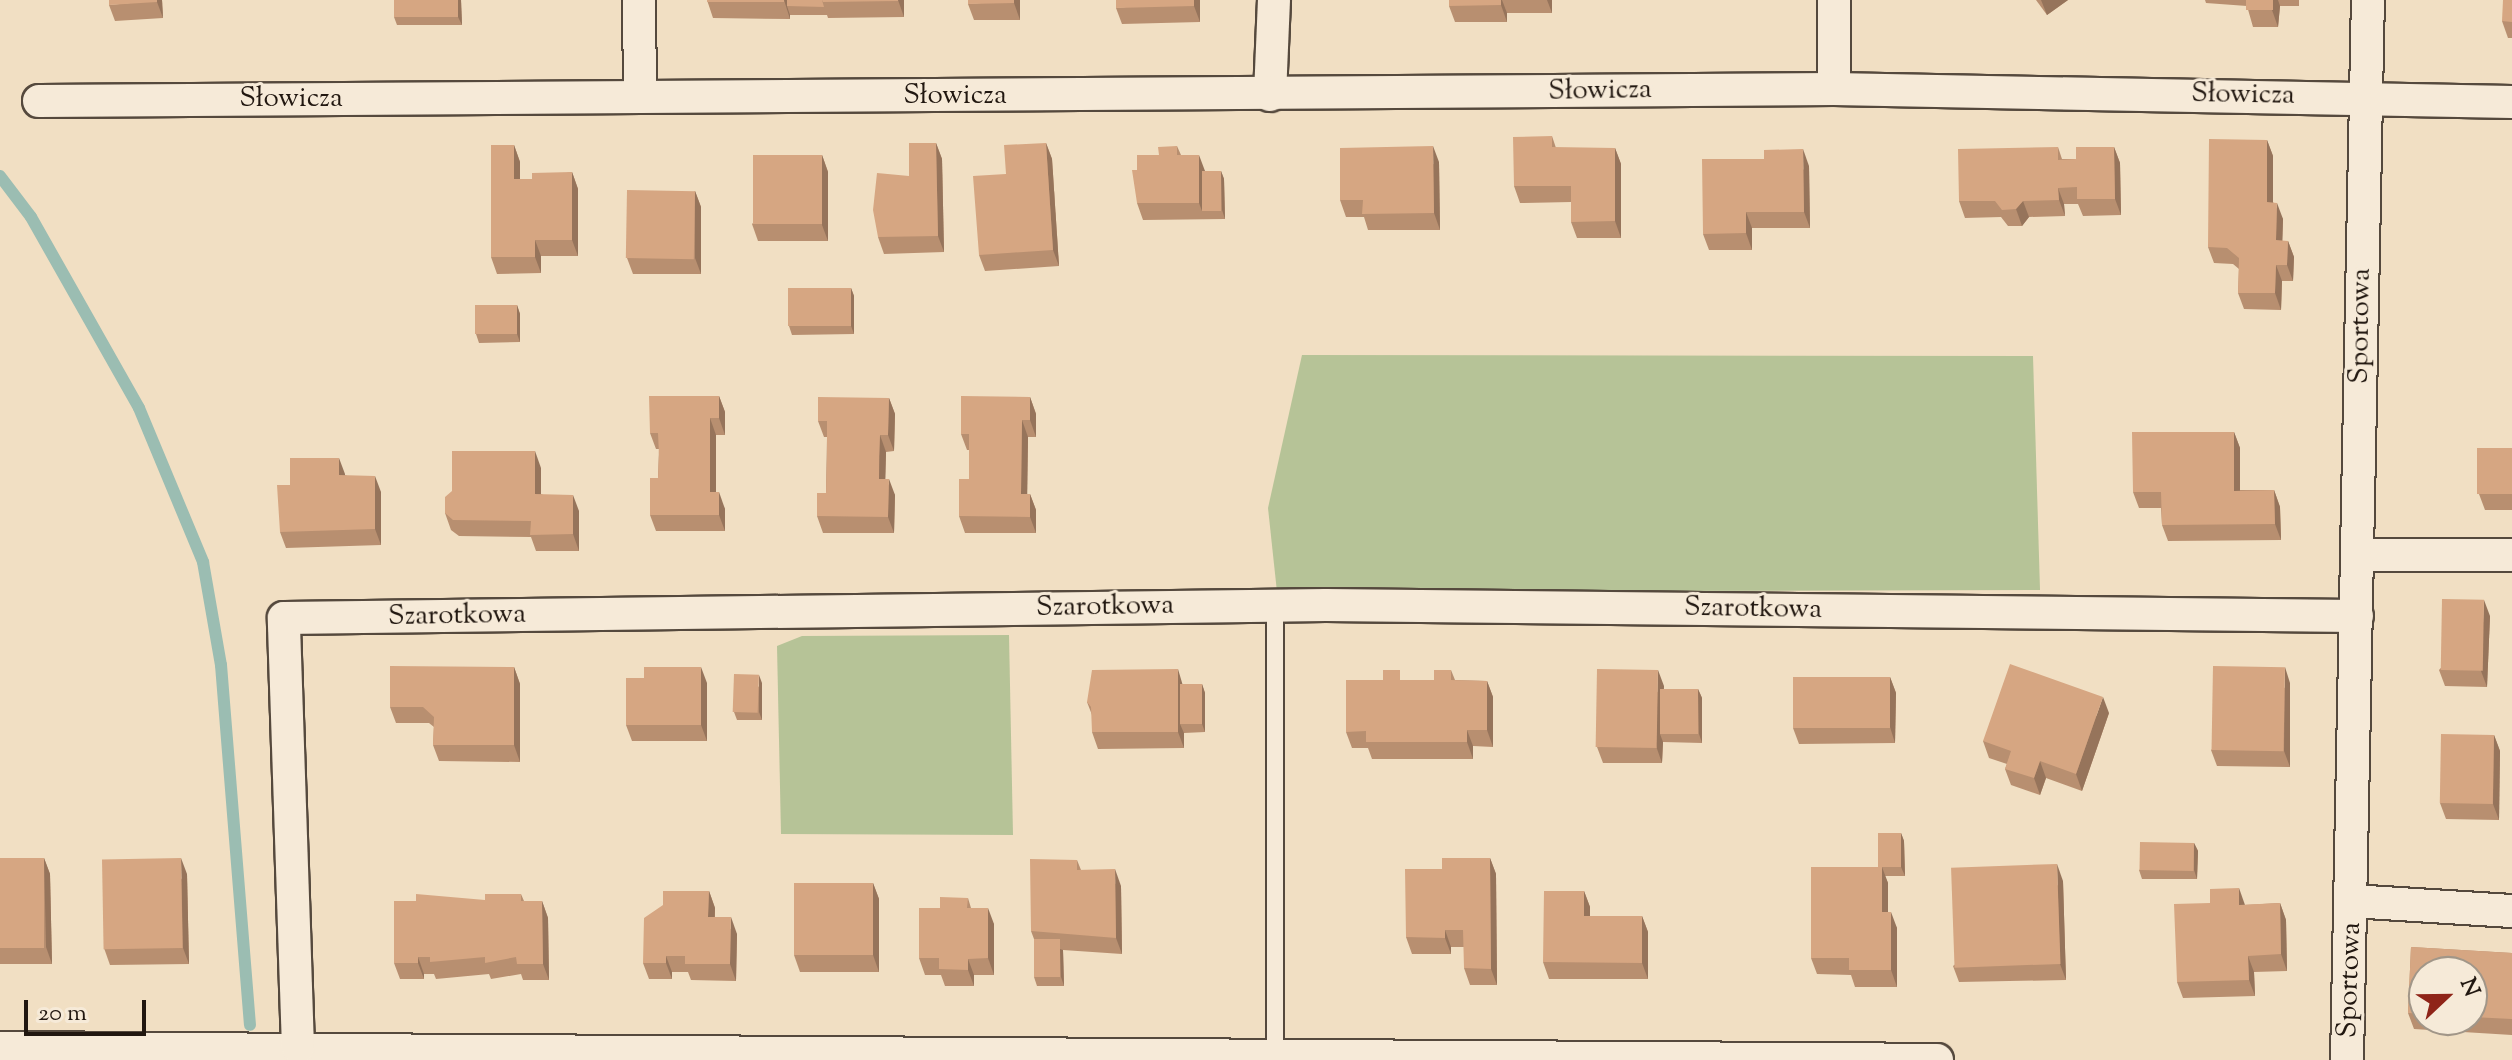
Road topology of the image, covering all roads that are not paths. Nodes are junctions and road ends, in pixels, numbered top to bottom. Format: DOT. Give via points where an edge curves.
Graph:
graph roads {
  1 [pos="639,0"];
  2 [pos="1274,0"];
  3 [pos="1834,0"];
  4 [pos="2368,0"];
  5 [pos="1834,89"];
  6 [pos="1270,95"];
  7 [pos="640,96"];
  8 [pos="2365,97"];
  9 [pos="39,101"];
  10 [pos="2512,102"];
  11 [pos="2357,555"];
  12 [pos="2512,555"];
  13 [pos="1275,605"];
  14 [pos="2357,616"];
  15 [pos="2352,901"];
  16 [pos="2512,911"];
  17 [pos="0,1048"];
  18 [pos="298,1048"];
  19 [pos="1275,1055"];
  20 [pos="1937,1060"];
  21 [pos="2347,1060"];
  1 -- 7 [label="street"];
  2 -- 6 [label="street"];
  3 -- 5 [label="street"];
  4 -- 8 [label="street, Sportowa"];
  5 -- 6 [label="street, Słowicza"];
  5 -- 8 [label="street, Słowicza"];
  6 -- 7 [label="street, Słowicza"];
  7 -- 9 [label="street, Słowicza"];
  8 -- 10 [label="street"];
  8 -- 11 [label="street, Sportowa"];
  11 -- 12 [label="street"];
  11 -- 14 [label="street, Sportowa"];
  13 -- 14 [label="street, Szarotkowa"];
  13 -- 18 [label="street, Szarotkowa" via="284,618"];
  13 -- 19 [label="lane"];
  14 -- 15 [label="street, Sportowa"];
  15 -- 16 [label="street, Sportowa"];
  15 -- 21 [label="street, Sportowa"];
  17 -- 18 [label="street"];
  18 -- 19 [label="street"];
  19 -- 20 [label="street"];
}
